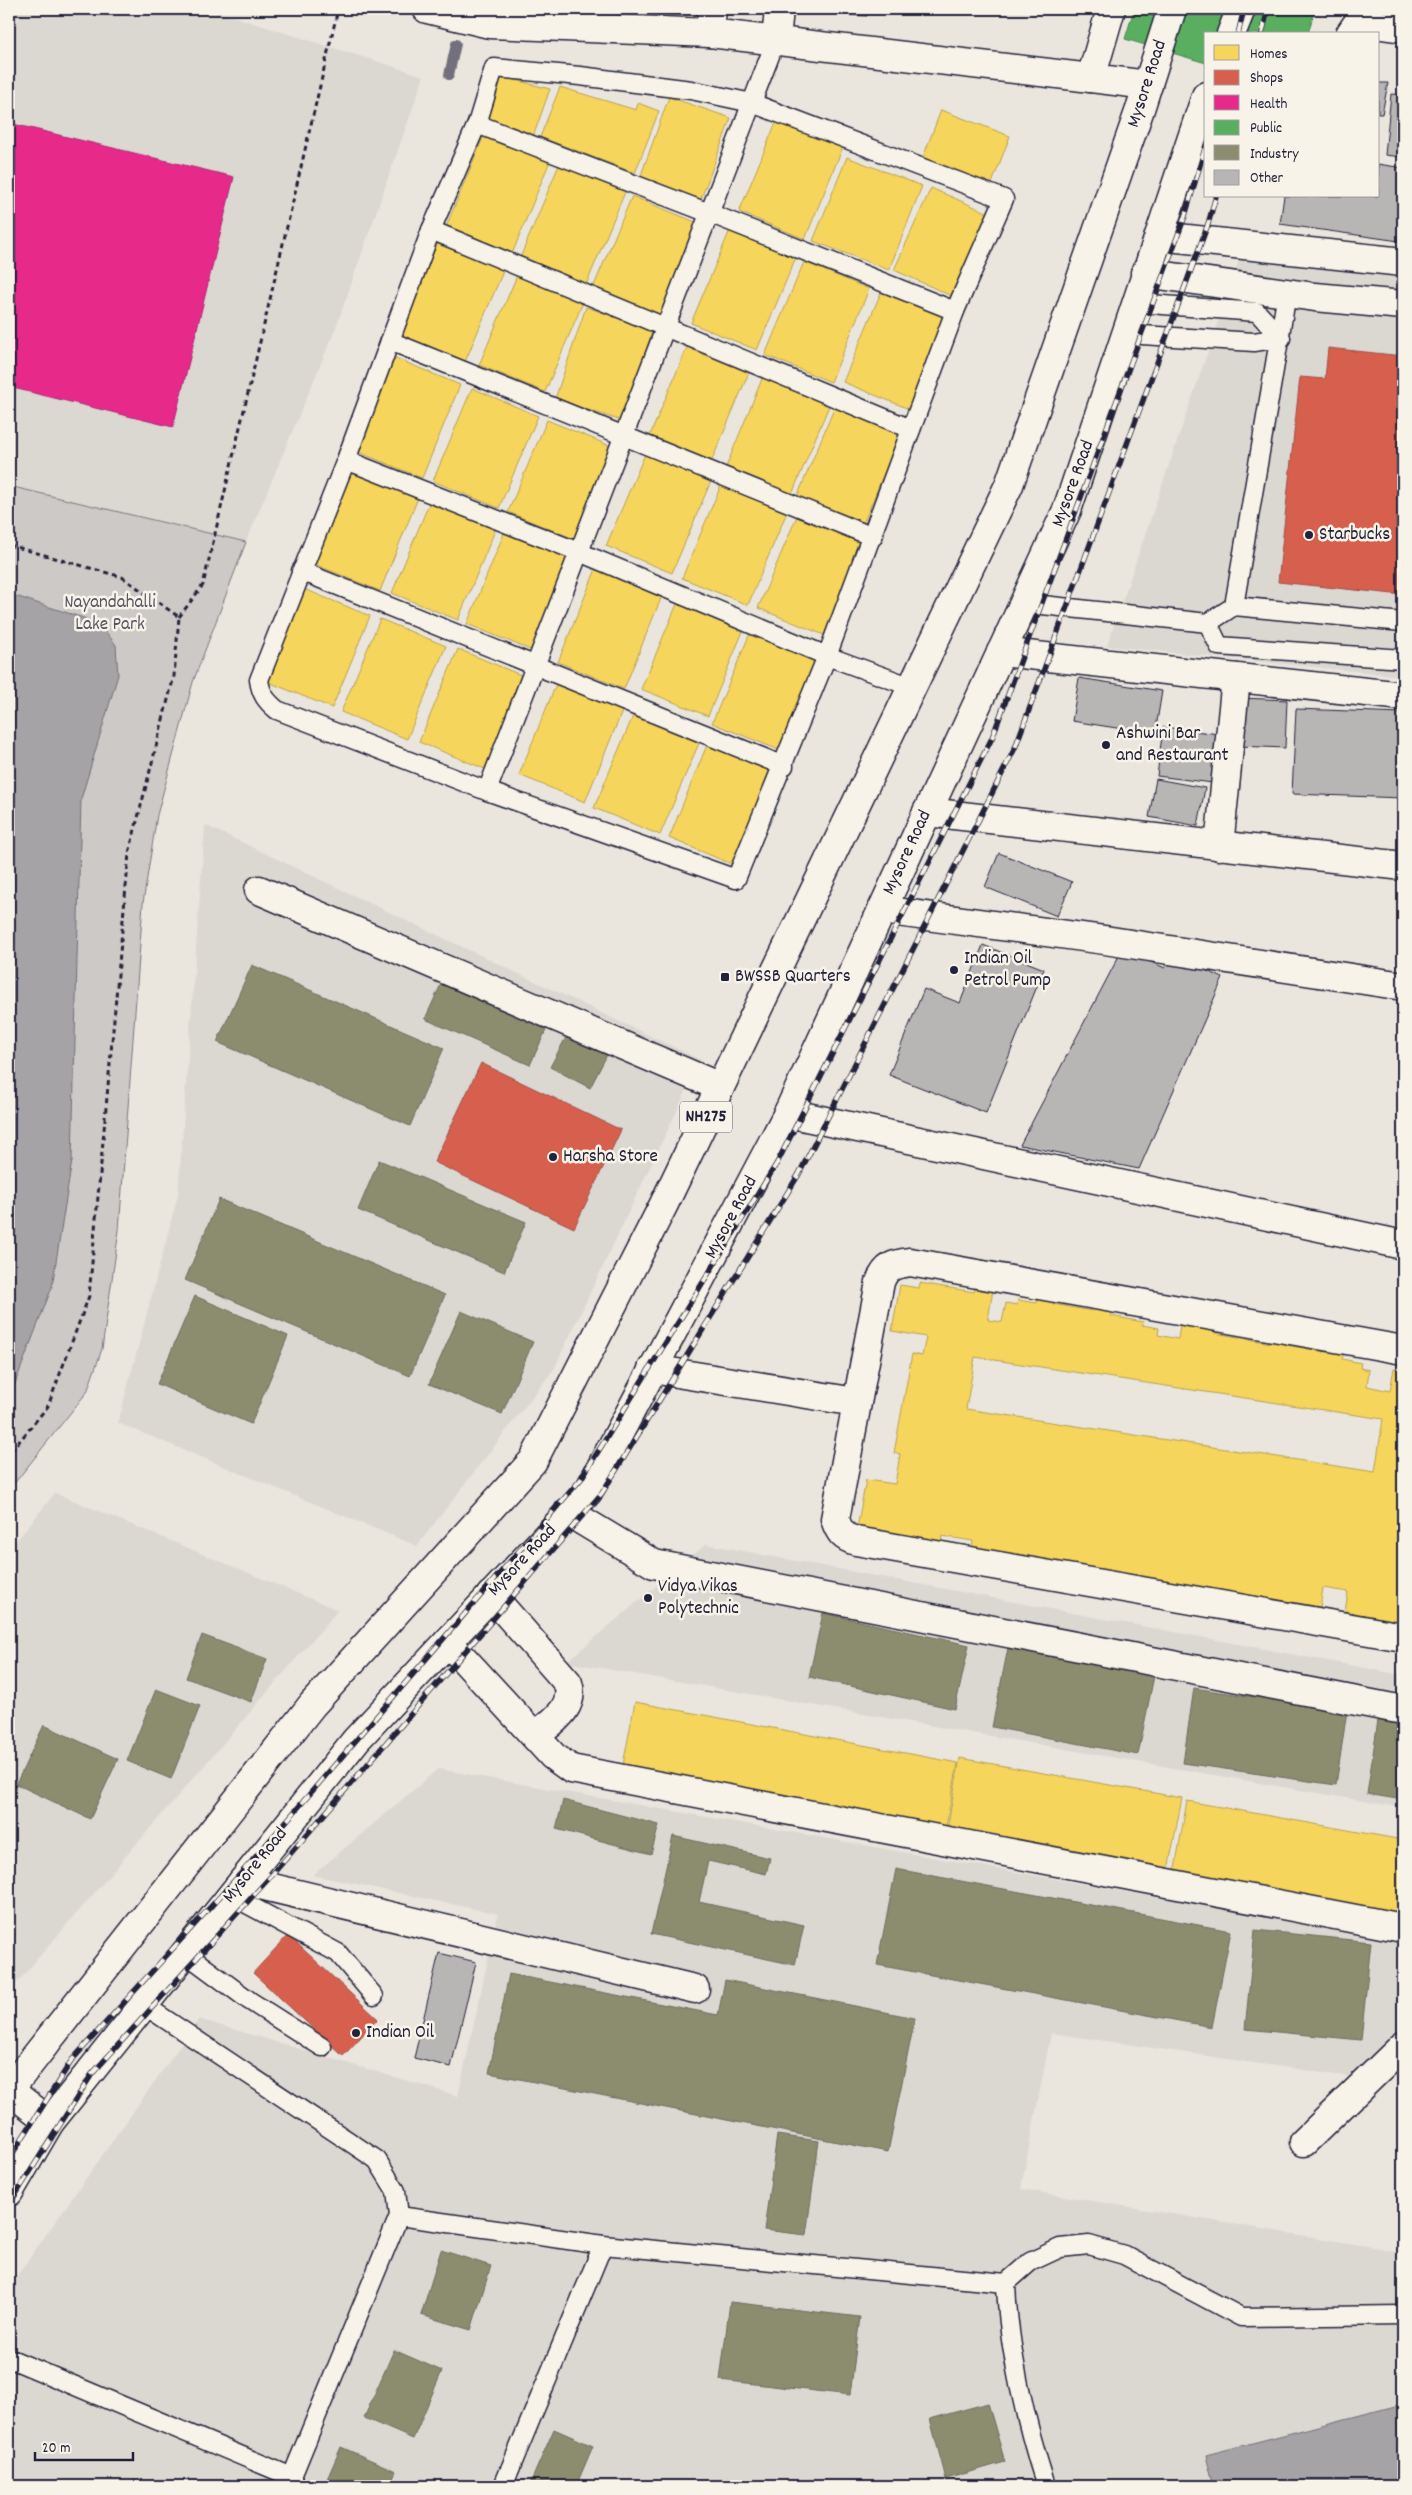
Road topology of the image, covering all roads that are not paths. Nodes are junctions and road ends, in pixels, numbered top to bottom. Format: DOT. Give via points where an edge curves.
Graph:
graph roads {
  1 [pos="427,9"];
  2 [pos="779,9"];
  3 [pos="1111,9"];
  4 [pos="1172,9"];
  5 [pos="1241,9"];
  6 [pos="711,21"];
  7 [pos="1359,22"];
  8 [pos="1403,28"];
  9 [pos="1231,32"];
  10 [pos="776,40"];
  11 [pos="1091,78"];
  12 [pos="1148,85"];
  13 [pos="752,103"];
  14 [pos="1204,106"];
  15 [pos="477,124"];
  16 [pos="709,213"];
  17 [pos="431,230"];
  18 [pos="1159,236"];
  19 [pos="1403,262"];
  20 [pos="1145,274"];
  21 [pos="1287,293"];
  22 [pos="1136,303"];
  23 [pos="1403,305"];
  24 [pos="955,312"];
  25 [pos="666,327"];
  26 [pos="1126,334"];
  27 [pos="1281,338"];
  28 [pos="390,341"];
  29 [pos="911,429"];
  30 [pos="624,434"];
  31 [pos="346,460"];
  32 [pos="873,537"];
  33 [pos="579,552"];
  34 [pos="301,570"];
  35 [pos="1024,603"];
  36 [pos="1234,606"];
  37 [pos="1403,622"];
  38 [pos="1208,624"];
  39 [pos="1000,652"];
  40 [pos="827,656"];
  41 [pos="1403,659"];
  42 [pos="536,665"];
  43 [pos="1236,678"];
  44 [pos="912,687"];
  45 [pos="1403,696"];
  46 [pos="784,766"];
  47 [pos="487,791"];
  48 [pos="927,812"];
  49 [pos="1219,846"];
  50 [pos="1403,866"];
  51 [pos="259,890"];
  52 [pos="882,910"];
  53 [pos="1403,986"];
  54 [pos="720,1086"];
  55 [pos="788,1113"];
  56 [pos="1403,1245"];
  57 [pos="1403,1350"];
  58 [pos="652,1369"];
  59 [pos="856,1402"];
  60 [pos="568,1512"];
  61 [pos="491,1595"];
  62 [pos="1403,1637"];
  63 [pos="448,1642"];
  64 [pos="1403,1710"];
  65 [pos="535,1736"];
  66 [pos="238,1888"];
  67 [pos="1403,1928"];
  68 [pos="185,1954"];
  69 [pos="695,1989"];
  70 [pos="374,1996"];
  71 [pos="144,2005"];
  72 [pos="1403,2046"];
  73 [pos="322,2047"];
  74 [pos="9,2090"];
  75 [pos="50,2122"];
  76 [pos="1304,2142"];
  77 [pos="9,2192"];
  78 [pos="399,2216"];
  79 [pos="603,2245"];
  80 [pos="1006,2283"];
  81 [pos="1403,2315"];
  82 [pos="11,2359"];
  83 [pos="290,2482"];
  84 [pos="503,2486"];
  85 [pos="1046,2486"];
  1 -- 6 [label="main road" via="489,24"];
  2 -- 10 [label="main road"];
  3 -- 11 [label="main road"];
  4 -- 12 [label="main road, Mysore Road / NH275"];
  5 -- 9 [label="main road"];
  6 -- 10 [label="main road"];
  7 -- 8 [label="main road"];
  10 -- 11 [label="main road"];
  10 -- 13 [label="lane"];
  11 -- 12 [label="main road"];
  12 -- 44 [label="main road, Mysore Road / NH275" via="1009,485"];
  13 -- 15 [label="lane" via="681,89 494,68"];
  13 -- 16 [label="lane"];
  13 -- 24 [label="lane" via="1004,199"];
  14 -- 18 [label="main road, Mysore Road"];
  15 -- 16 [label="lane"];
  15 -- 17 [label="lane"];
  16 -- 24 [label="lane"];
  16 -- 25 [label="lane"];
  17 -- 25 [label="lane"];
  17 -- 28 [label="lane"];
  18 -- 19 [label="main road"];
  18 -- 20 [label="main road, Mysore Road"];
  20 -- 21 [label="main road"];
  20 -- 22 [label="main road, Mysore Road"];
  21 -- 23 [label="main road"];
  21 -- 27 [label="lane"];
  22 -- 26 [label="main road, Mysore Road"];
  22 -- 27 [label="lane" via="1257,312"];
  24 -- 29 [label="lane"];
  25 -- 29 [label="lane"];
  25 -- 30 [label="lane"];
  26 -- 27 [label="lane" via="1254,342"];
  26 -- 35 [label="main road, Mysore Road" via="1067,510"];
  27 -- 36 [label="lane"];
  28 -- 30 [label="lane"];
  28 -- 31 [label="lane"];
  29 -- 32 [label="lane"];
  30 -- 32 [label="lane"];
  30 -- 33 [label="lane"];
  31 -- 33 [label="lane"];
  31 -- 34 [label="lane"];
  32 -- 40 [label="lane"];
  33 -- 40 [label="lane"];
  33 -- 42 [label="lane"];
  34 -- 42 [label="lane"];
  34 -- 47 [label="lane" via="259,680 260,692 267,702 277,710"];
  35 -- 38 [label="lane"];
  35 -- 39 [label="main road, Mysore Road"];
  36 -- 37 [label="lane"];
  36 -- 38 [label="lane"];
  38 -- 41 [label="lane" via="1219,646"];
  39 -- 43 [label="main road"];
  39 -- 48 [label="main road, Mysore Road"];
  40 -- 44 [label="lane"];
  40 -- 46 [label="lane"];
  42 -- 46 [label="lane"];
  42 -- 47 [label="lane"];
  43 -- 45 [label="main road"];
  43 -- 49 [label="main road"];
  44 -- 54 [label="main road, Mysore Road / NH275"];
  46 -- 47 [label="lane" via="736,879"];
  48 -- 49 [label="main road"];
  48 -- 52 [label="main road, Mysore Road"];
  49 -- 50 [label="main road"];
  51 -- 54 [label="main road"];
  52 -- 53 [label="main road" via="1105,940"];
  52 -- 55 [label="main road, Mysore Road"];
  54 -- 74 [label="main road, Mysore Road / NH275" via="664,1204 533,1461 312,1705"];
  55 -- 56 [label="main road"];
  55 -- 58 [label="main road, Mysore Road"];
  57 -- 59 [label="main road" via="910,1262 894,1264 885,1270 880,1282"];
  58 -- 59 [label="main road"];
  58 -- 60 [label="main road, Mysore Road" via="588,1492"];
  59 -- 62 [label="main road" via="835,1519 845,1538"];
  60 -- 61 [label="main road, Mysore Road"];
  60 -- 64 [label="main road" via="654,1564"];
  61 -- 63 [label="main road, Mysore Road"];
  61 -- 65 [label="main road" via="568,1683 571,1692 566,1708"];
  63 -- 65 [label="main road"];
  63 -- 66 [label="main road, Mysore Road" via="356,1740"];
  65 -- 67 [label="main road" via="560,1763 571,1769"];
  66 -- 68 [label="main road, Mysore Road"];
  66 -- 69 [label="main road"];
  66 -- 70 [label="lane" via="338,1953"];
  68 -- 71 [label="main road, Mysore Road"];
  68 -- 73 [label="lane"];
  71 -- 75 [label="main road, Mysore Road"];
  71 -- 78 [label="lane" via="377,2160 396,2191"];
  72 -- 76 [label="main road"];
  74 -- 75 [label="main road"];
  75 -- 77 [label="main road, Mysore Road"];
  78 -- 79 [label="lane"];
  78 -- 83 [label="lane"];
  79 -- 80 [label="lane"];
  79 -- 84 [label="lane"];
  80 -- 81 [label="lane" via="1030,2262 1060,2248 1089,2245 1124,2255 1241,2317"];
  80 -- 85 [label="lane" via="1007,2322 1036,2456"];
  82 -- 83 [label="lane"];
}
